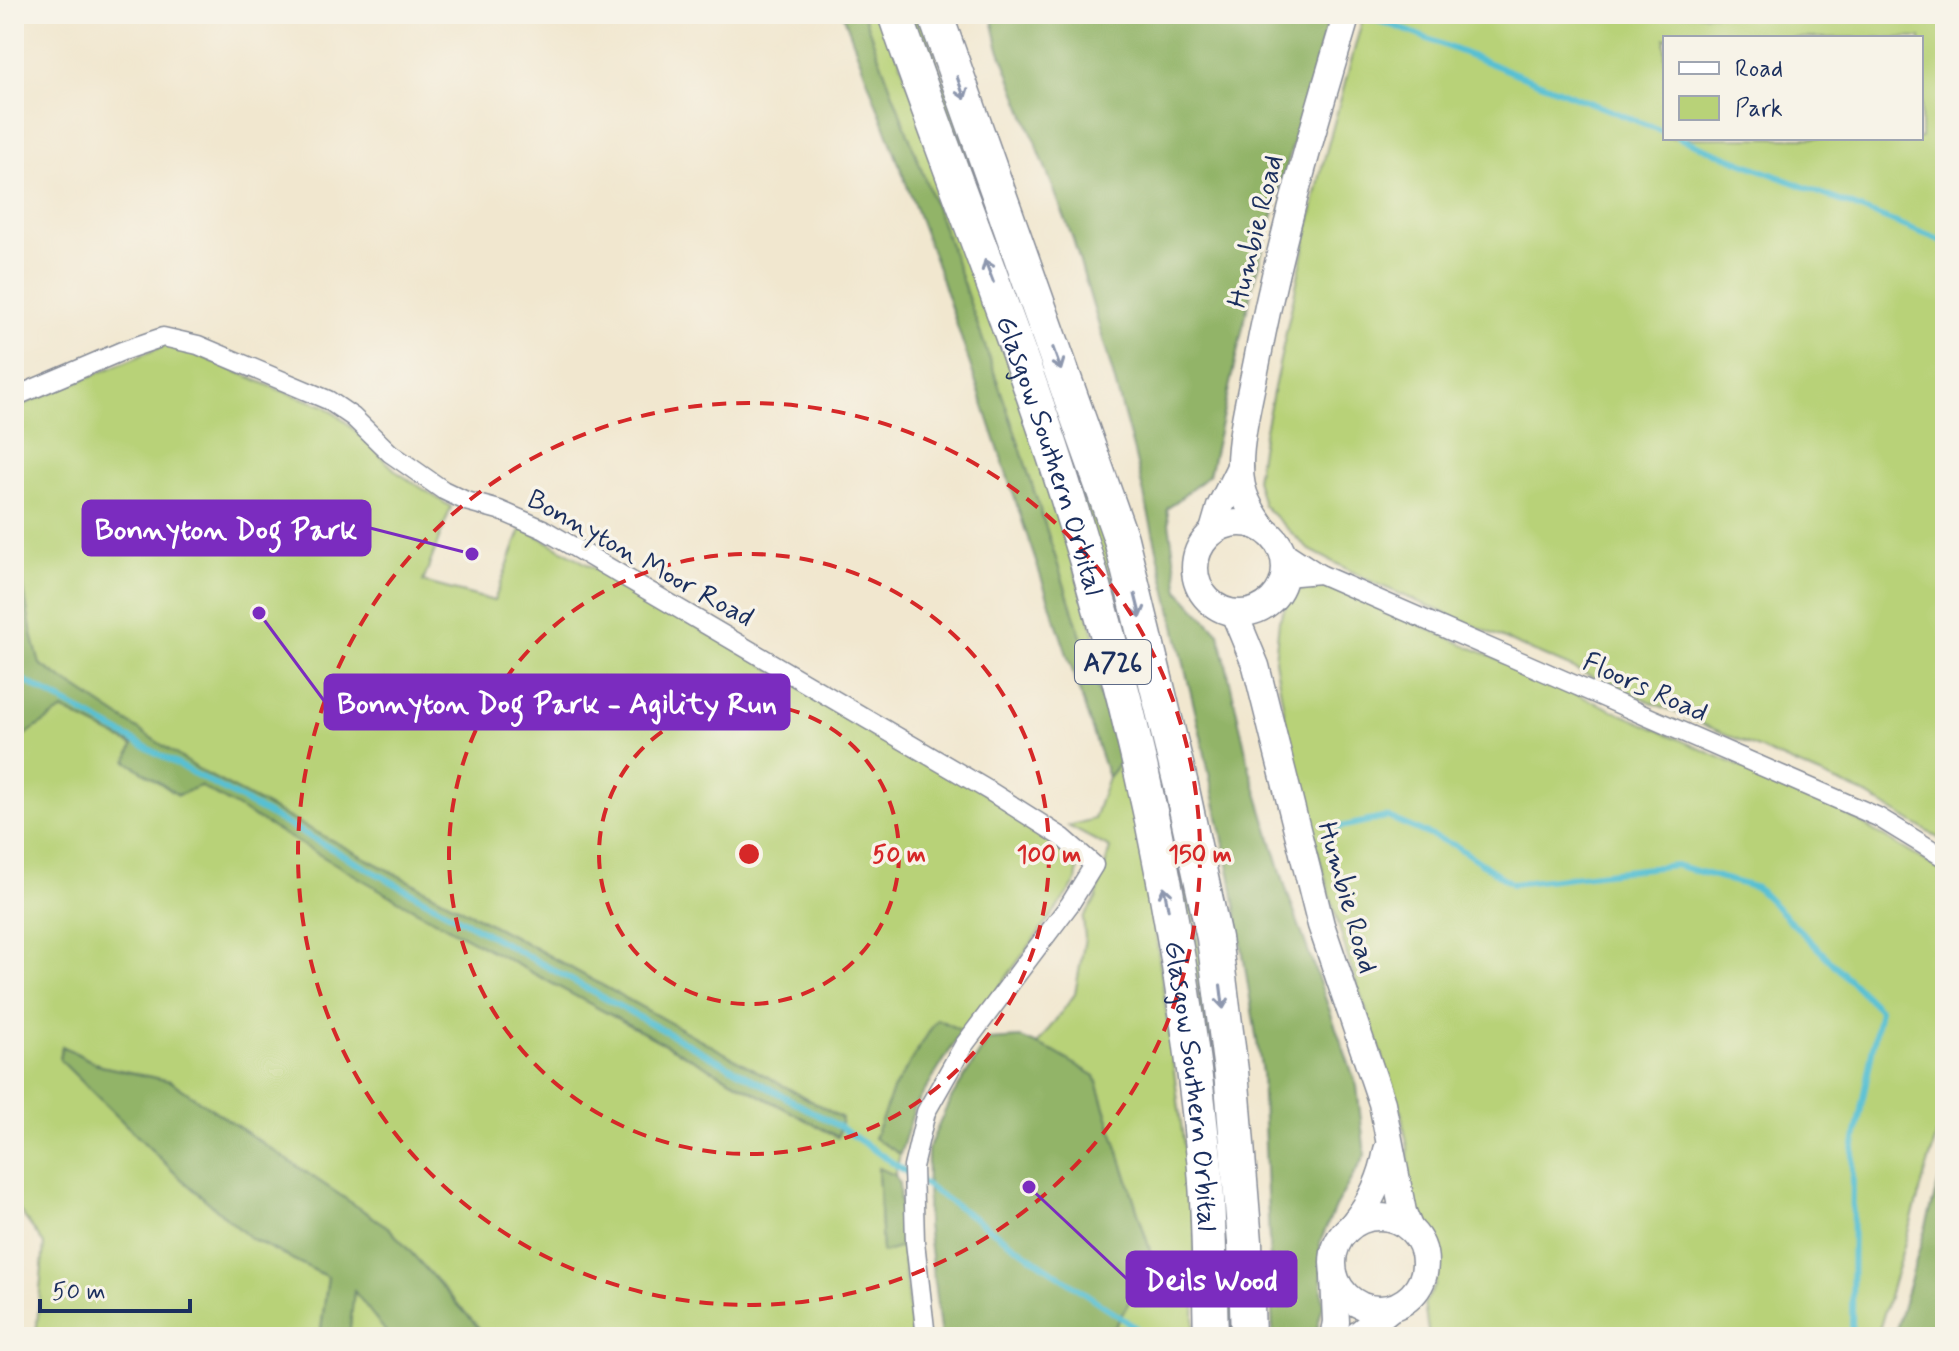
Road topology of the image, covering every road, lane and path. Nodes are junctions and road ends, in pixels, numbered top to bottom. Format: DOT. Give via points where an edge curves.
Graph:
graph roads {
  1 [pos="895,14"];
  2 [pos="935,14"];
  3 [pos="1347,14"];
  4 [pos="14,397"];
  5 [pos="1240,467"];
  6 [pos="1264,529"];
  7 [pos="1213,531"];
  8 [pos="1282,549"];
  9 [pos="1320,574"];
  10 [pos="1285,577"];
  11 [pos="1272,601"];
  12 [pos="1234,613"];
  13 [pos="1256,666"];
  14 [pos="1945,858"];
  15 [pos="1388,1142"];
  16 [pos="1353,1224"];
  17 [pos="1409,1227"];
  18 [pos="1333,1271"];
  19 [pos="1391,1308"];
  20 [pos="926,1337"];
  21 [pos="1211,1337"];
  22 [pos="1248,1337"];
  23 [pos="1333,1337"];
  24 [pos="1355,1337"];
  21 -- 1 [label="highway, Glasgow Southern Orbital / A726, one-way" via="1204,1161 1195,1087 1174,941 1134,740 1066,494"];
  2 -- 22 [label="highway, Glasgow Southern Orbital / A726, one-way" via="1121,539 1181,785 1214,938 1231,1071"];
  3 -- 5 [label="street, Humbie Road" via="1266,310"];
  4 -- 20 [label="street, Bonnyton Moor Road" via="163,337 198,345 328,400 443,490 543,529 988,790 1062,837 1094,865 964,1045 926,1112 913,1167"];
  5 -- 6 [label="street, Humbie Road" via="1248,506"];
  5 -- 7 [label="street, Humbie Road"];
  6 -- 7 [label="street" via="1238,522"];
  6 -- 8 [label="street"];
  7 -- 12 [label="street" via="1196,556 1198,586 1219,608"];
  8 -- 9 [label="street, Floors Road"];
  8 -- 10 [label="street"];
  9 -- 10 [label="street, Floors Road"];
  9 -- 14 [label="street, Floors Road" via="1878,817"];
  10 -- 11 [label="street"];
  11 -- 12 [label="street" via="1261,609"];
  11 -- 13 [label="street, Humbie Road"];
  12 -- 13 [label="street, Humbie Road"];
  13 -- 15 [label="street, Humbie Road" via="1321,925 1382,1103"];
  15 -- 16 [label="street, Humbie Road" via="1380,1179"];
  15 -- 17 [label="street, Humbie Road"];
  16 -- 17 [label="street" via="1380,1216"];
  16 -- 18 [label="street" via="1336,1245"];
  17 -- 19 [label="street" via="1419,1239 1425,1272 1417,1290"];
  18 -- 19 [label="street" via="1356,1303"];
  18 -- 23 [label="street"];
  19 -- 24 [label="street"];
}
